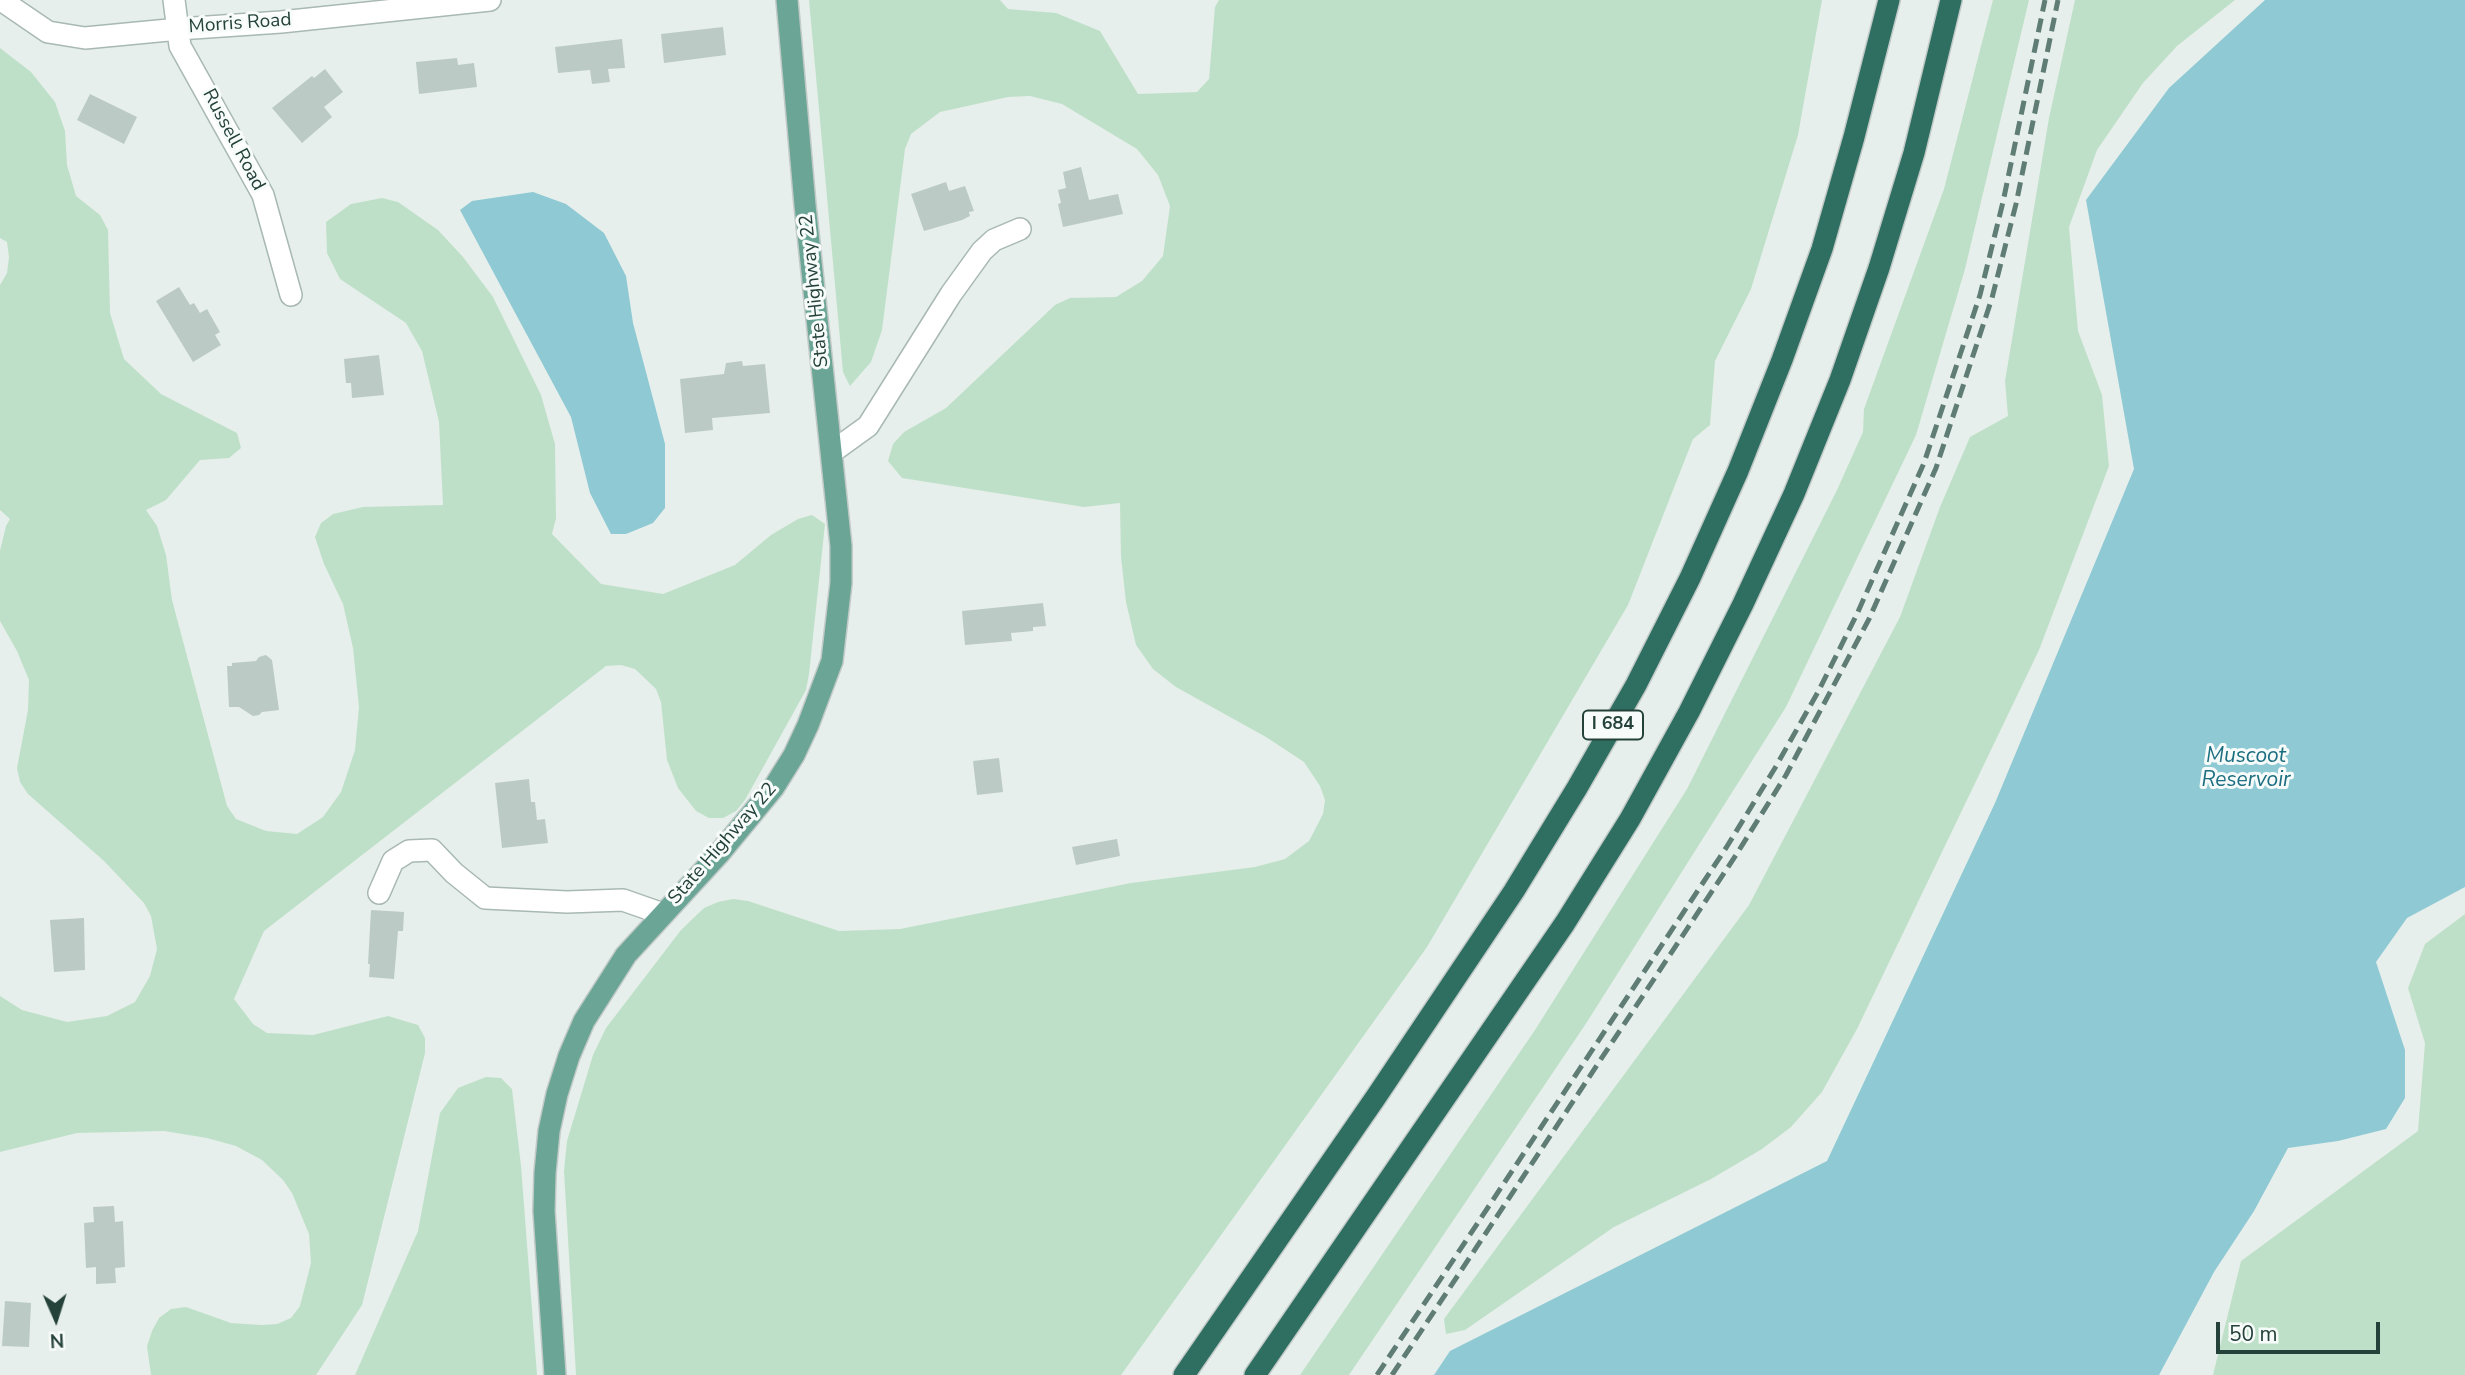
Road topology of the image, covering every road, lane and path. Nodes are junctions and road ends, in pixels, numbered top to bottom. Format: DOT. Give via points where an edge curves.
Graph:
graph roads {
  1 [pos="1,0"];
  2 [pos="174,0"];
  3 [pos="490,0"];
  4 [pos="787,0"];
  5 [pos="1889,0"];
  6 [pos="1951,0"];
  7 [pos="179,29"];
  8 [pos="1020,229"];
  9 [pos="291,295"];
  10 [pos="832,452"];
  11 [pos="379,893"];
  12 [pos="663,914"];
  13 [pos="555,1375"];
  14 [pos="1184,1375"];
  15 [pos="1255,1375"];
  1 -- 7 [label="street, Morris Road" via="48,32 85,38"];
  2 -- 7 [label="street, Russell Road"];
  3 -- 7 [label="street, Morris Road"];
  4 -- 10 [label="main road, State Highway 22"];
  5 -- 14 [label="highway, I 684" via="1822,249 1782,360 1690,578 1636,685 1514,891"];
  6 -- 15 [label="highway, I 684" via="1914,153 1840,380 1794,494 1689,712 1630,820 1565,923"];
  7 -- 9 [label="street, Russell Road" via="180,46 263,195"];
  8 -- 10 [label="street" via="994,240 982,251 869,426"];
  10 -- 12 [label="main road, State Highway 22" via="841,583 832,661 820,696 774,787"];
  11 -- 12 [label="street" via="393,861 409,850 432,850 485,898 622,900"];
  12 -- 13 [label="main road, State Highway 22" via="626,955 597,999 569,1056 557,1094 549,1131 544,1211"];
}
